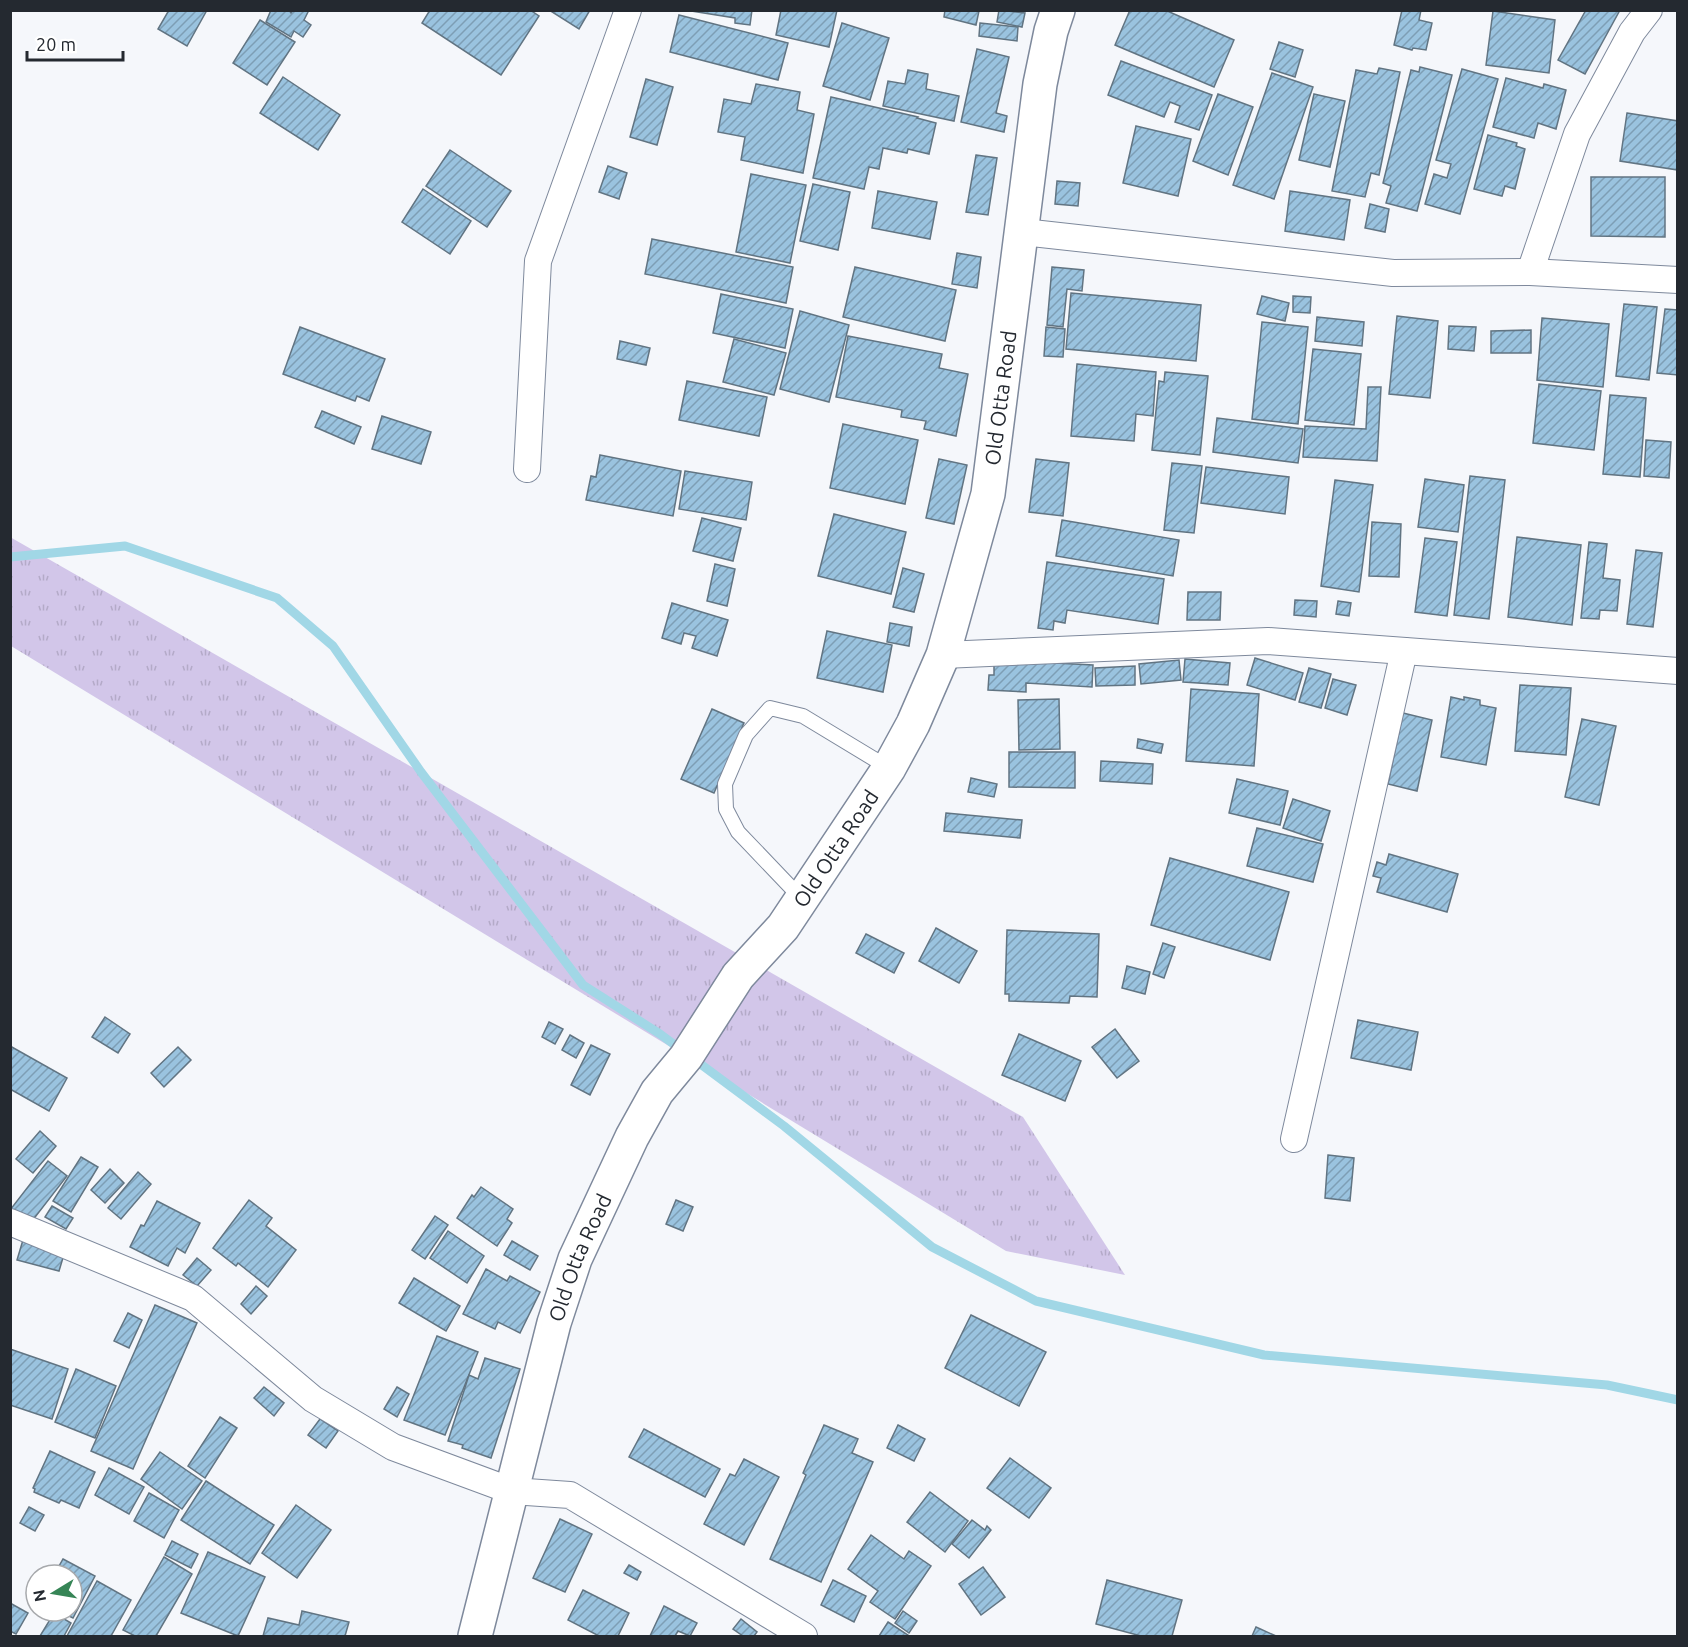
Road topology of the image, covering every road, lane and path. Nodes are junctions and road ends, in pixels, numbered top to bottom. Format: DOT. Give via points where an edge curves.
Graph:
graph roads {
  1 [pos="628,10"];
  2 [pos="1058,10"];
  3 [pos="1648,10"];
  4 [pos="1023,232"];
  5 [pos="1530,272"];
  6 [pos="1677,280"];
  7 [pos="527,469"];
  8 [pos="1404,651"];
  9 [pos="942,655"];
  10 [pos="1677,671"];
  11 [pos="889,768"];
  12 [pos="802,900"];
  13 [pos="1294,1139"];
  14 [pos="10,1222"];
  15 [pos="512,1491"];
  16 [pos="476,1636"];
  17 [pos="804,1636"];
  1 -- 7 [label="street" via="538,261"];
  2 -- 4 [label="street, Old Otta Road" via="1040,84"];
  3 -- 5 [label="street" via="1577,134"];
  4 -- 5 [label="street" via="1393,273"];
  4 -- 9 [label="street, Old Otta Road" via="988,494"];
  5 -- 6 [label="street"];
  8 -- 9 [label="street" via="1268,640"];
  8 -- 10 [label="street"];
  8 -- 13 [label="street"];
  9 -- 11 [label="street, Old Otta Road" via="913,724"];
  11 -- 12 [label="street, Old Otta Road"];
  11 -- 12 [label="lane" via="803,716 770,708 746,735 725,784 726,809 738,832"];
  12 -- 15 [label="street, Old Otta Road" via="738,976 686,1057 657,1092 632,1137 575,1260 554,1323"];
  14 -- 15 [label="street" via="194,1298 314,1399 383,1441"];
  15 -- 16 [label="street, Old Otta Road"];
  15 -- 17 [label="street" via="570,1495"];
}
